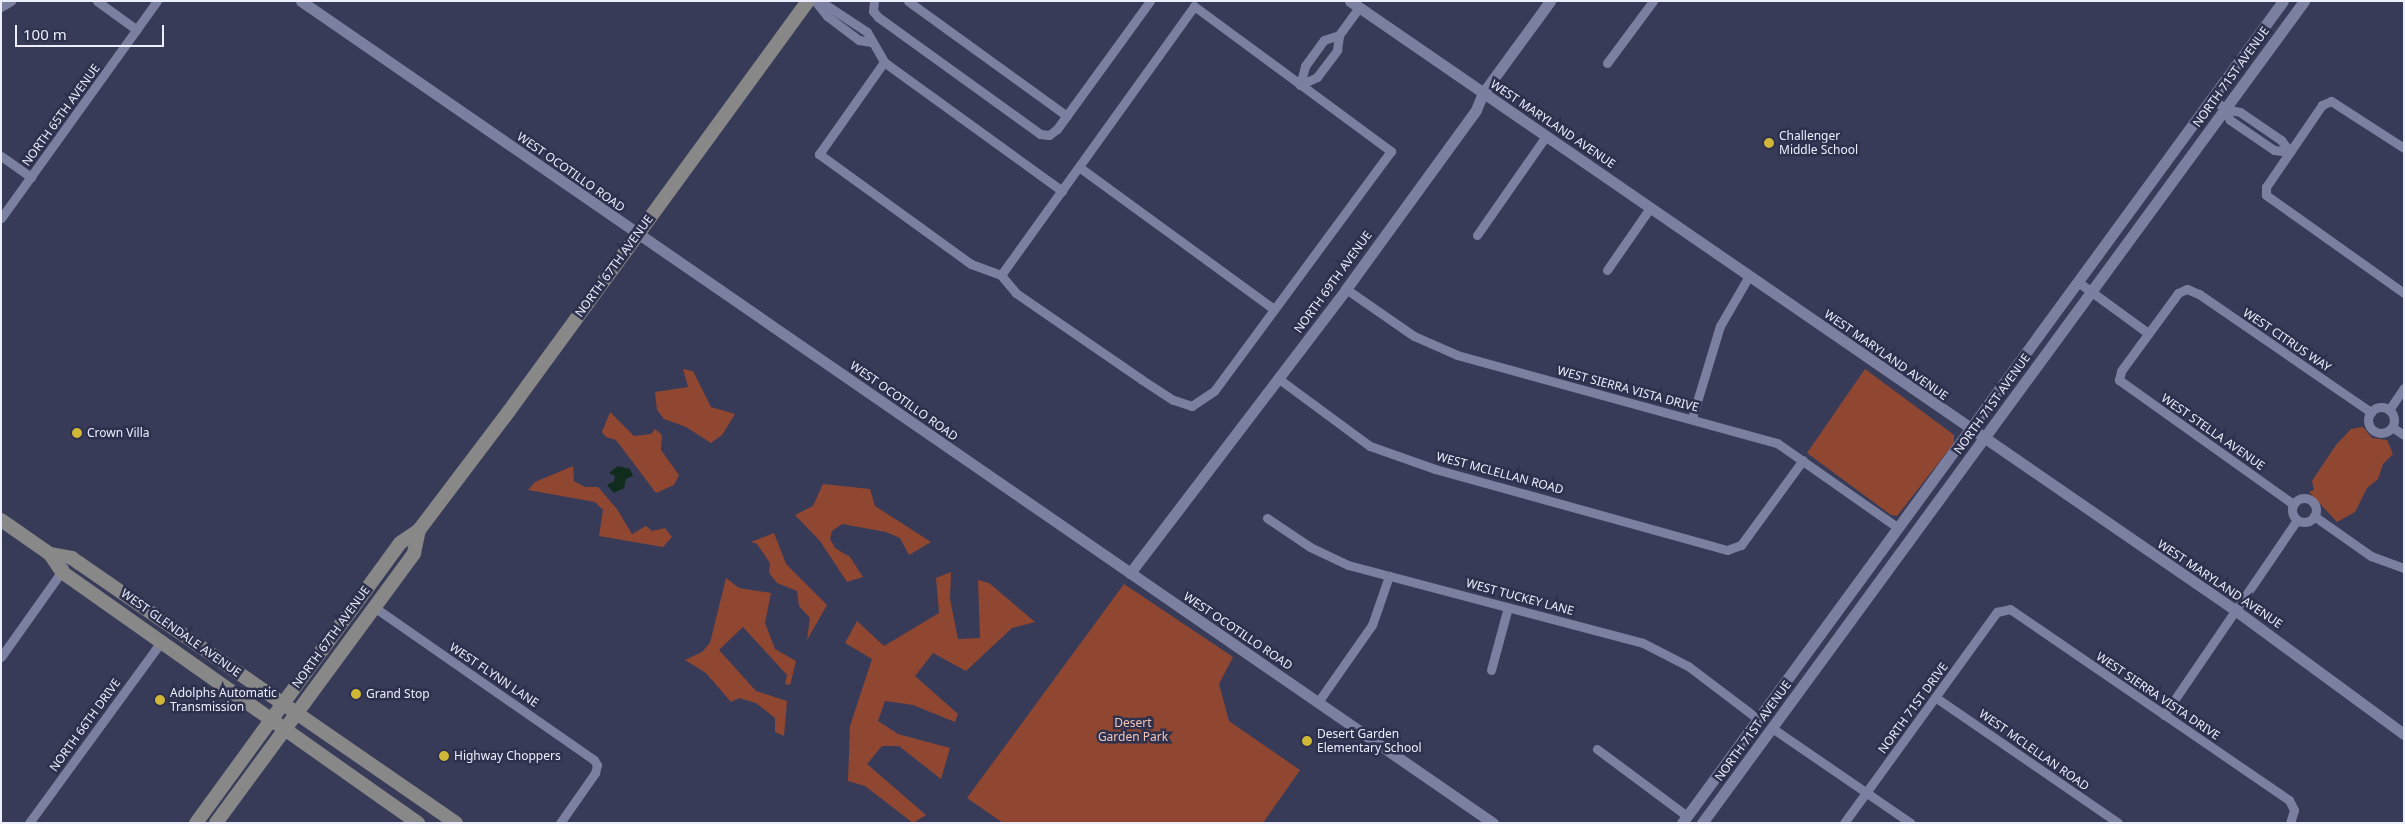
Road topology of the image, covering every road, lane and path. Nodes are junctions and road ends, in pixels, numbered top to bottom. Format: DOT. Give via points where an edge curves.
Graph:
graph roads {
  1 [pos="11,1"];
  2 [pos="97,1"];
  3 [pos="157,1"];
  4 [pos="301,1"];
  5 [pos="808,1"];
  6 [pos="815,1"];
  7 [pos="820,1"];
  8 [pos="874,1"];
  9 [pos="908,1"];
  10 [pos="1150,1"];
  11 [pos="1550,1"];
  12 [pos="1653,1"];
  13 [pos="2283,1"];
  14 [pos="2304,1"];
  15 [pos="1355,4"];
  16 [pos="1,7"];
  17 [pos="137,30"];
  18 [pos="1339,35"];
  19 [pos="870,42"];
  20 [pos="884,62"];
  21 [pos="1607,63"];
  22 [pos="1300,85"];
  23 [pos="1483,93"];
  24 [pos="2212,98"];
  25 [pos="2225,109"];
  26 [pos="1067,116"];
  27 [pos="1546,136"];
  28 [pos="2404,148"];
  29 [pos="2290,152"];
  30 [pos="1,156"];
  31 [pos="1079,167"];
  32 [pos="31,177"];
  33 [pos="1062,191"];
  34 [pos="1650,208"];
  35 [pos="1,218"];
  36 [pos="637,235"];
  37 [pos="1477,235"];
  38 [pos="1607,270"];
  39 [pos="1001,276"];
  40 [pos="1749,276"];
  41 [pos="2078,282"];
  42 [pos="1346,289"];
  43 [pos="2091,291"];
  44 [pos="2404,292"];
  45 [pos="1274,309"];
  46 [pos="2148,333"];
  47 [pos="1279,379"];
  48 [pos="2404,388"];
  49 [pos="2388,410"];
  50 [pos="2371,412"];
  51 [pos="1692,418"];
  52 [pos="2392,427"];
  53 [pos="1970,430"];
  54 [pos="2404,435"];
  55 [pos="1983,439"];
  56 [pos="1803,460"];
  57 [pos="2293,504"];
  58 [pos="2314,516"];
  59 [pos="1267,518"];
  60 [pos="1,520"];
  61 [pos="2297,520"];
  62 [pos="1897,527"];
  63 [pos="419,530"];
  64 [pos="50,554"];
  65 [pos="72,558"];
  66 [pos="2404,568"];
  67 [pos="62,572"];
  68 [pos="1130,573"];
  69 [pos="1389,576"];
  70 [pos="374,607"];
  71 [pos="1508,607"];
  72 [pos="2003,609"];
  73 [pos="2235,610"];
  74 [pos="161,642"];
  75 [pos="1,657"];
  76 [pos="1491,670"];
  77 [pos="1935,697"];
  78 [pos="1318,702"];
  79 [pos="283,704"];
  80 [pos="297,713"];
  81 [pos="2164,715"];
  82 [pos="1758,719"];
  83 [pos="271,720"];
  84 [pos="1772,728"];
  85 [pos="284,730"];
  86 [pos="2404,734"];
  87 [pos="1597,750"];
  88 [pos="1867,793"];
  89 [pos="1684,819"];
  90 [pos="29,823"];
  91 [pos="196,823"];
  92 [pos="216,823"];
  93 [pos="418,823"];
  94 [pos="456,823"];
  95 [pos="560,823"];
  96 [pos="1493,823"];
  97 [pos="1702,823"];
  98 [pos="1844,823"];
  99 [pos="1911,823"];
  100 [pos="2118,823"];
  101 [pos="2290,823"];
  1 -- 16 [label="street"];
  2 -- 17 [label="street"];
  3 -- 17 [label="street, NORTH 65TH AVENUE"];
  4 -- 36 [label="street, WEST OCOTILLO ROAD"];
  5 -- 36 [label="main road, NORTH 67TH AVENUE"];
  6 -- 19 [label="street" via="827,16 859,40"];
  7 -- 19 [label="street" via="867,32"];
  8 -- 26 [label="street" via="873,11 878,17 1040,134 1049,135"];
  9 -- 26 [label="street"];
  10 -- 26 [label="street"];
  11 -- 23 [label="street, NORTH 69TH AVENUE"];
  12 -- 21 [label="street"];
  13 -- 24 [label="street, NORTH 71ST AVENUE"];
  14 -- 25 [label="street, NORTH 71ST AVENUE"];
  15 -- 18 [label="street"];
  15 -- 23 [label="street, WEST MARYLAND AVENUE"];
  17 -- 32 [label="street, NORTH 65TH AVENUE"];
  18 -- 22 [label="street" via="1337,50 1317,77"];
  18 -- 22 [label="street" via="1324,40 1305,66"];
  19 -- 20 [label="street"];
  20 -- 33 [label="street"];
  20 -- 39 [label="street" via="819,154 971,264"];
  22 -- 31 [label="street" via="1194,6"];
  22 -- 45 [label="street" via="1391,151"];
  23 -- 27 [label="street, WEST MARYLAND AVENUE"];
  23 -- 42 [label="street, NORTH 69TH AVENUE" via="1476,110"];
  24 -- 25 [label="street"];
  24 -- 41 [label="street, NORTH 71ST AVENUE"];
  25 -- 29 [label="street" via="2230,120 2274,150"];
  25 -- 43 [label="street, NORTH 71ST AVENUE"];
  27 -- 34 [label="street, WEST MARYLAND AVENUE"];
  27 -- 37 [label="street"];
  28 -- 29 [label="street" via="2331,101 2322,105"];
  29 -- 44 [label="street" via="2266,186 2266,195"];
  30 -- 32 [label="street"];
  31 -- 33 [label="street"];
  31 -- 45 [label="street"];
  32 -- 35 [label="street, NORTH 65TH AVENUE"];
  33 -- 39 [label="street"];
  34 -- 38 [label="street"];
  34 -- 40 [label="street, WEST MARYLAND AVENUE"];
  36 -- 63 [label="main road, NORTH 67TH AVENUE"];
  36 -- 68 [label="street, WEST OCOTILLO ROAD"];
  39 -- 45 [label="street" via="1016,293 1133,374 1173,400 1192,406 1214,391"];
  40 -- 51 [label="street" via="1720,326"];
  40 -- 53 [label="street, WEST MARYLAND AVENUE"];
  41 -- 43 [label="street"];
  41 -- 53 [label="street, NORTH 71ST AVENUE"];
  42 -- 47 [label="street, NORTH 69TH AVENUE"];
  42 -- 51 [label="street, WEST SIERRA VISTA DRIVE" via="1414,336 1457,355"];
  43 -- 46 [label="street"];
  43 -- 55 [label="street, NORTH 71ST AVENUE"];
  46 -- 50 [label="street, WEST CITRUS WAY" via="2178,293 2187,290"];
  46 -- 57 [label="street, WEST STELLA AVENUE" via="2121,371 2119,380"];
  47 -- 56 [label="street, WEST MCLELLAN ROAD" via="1370,446 1435,469 1727,550 1741,545"];
  47 -- 68 [label="street, NORTH 69TH AVENUE"];
  48 -- 49 [label="street"];
  49 -- 50 [label="street" via="2381,408"];
  49 -- 52 [label="street" via="2394,419"];
  50 -- 52 [label="street" via="2369,423 2372,430 2383,433"];
  51 -- 56 [label="street, WEST SIERRA VISTA DRIVE" via="1764,437"];
  52 -- 54 [label="street"];
  53 -- 55 [label="street, WEST MARYLAND AVENUE"];
  53 -- 62 [label="street, NORTH 71ST AVENUE"];
  55 -- 73 [label="street, WEST MARYLAND AVENUE"];
  55 -- 84 [label="street, NORTH 71ST AVENUE"];
  56 -- 62 [label="street, WEST SIERRA VISTA DRIVE"];
  57 -- 58 [label="street" via="2304,498 2312,501 2316,508"];
  57 -- 61 [label="street" via="2291,511"];
  58 -- 61 [label="street" via="2304,522"];
  58 -- 66 [label="street" via="2371,556"];
  59 -- 69 [label="street, WEST TUCKEY LANE" via="1328,557"];
  60 -- 64 [label="main road, WEST GLENDALE AVENUE"];
  61 -- 73 [label="street"];
  62 -- 82 [label="street, NORTH 71ST AVENUE"];
  63 -- 70 [label="main road, NORTH 67TH AVENUE" via="414,553"];
  63 -- 79 [label="main road, NORTH 67TH AVENUE" via="400,543"];
  64 -- 65 [label="main road, WEST GLENDALE AVENUE"];
  64 -- 67 [label="main road, WEST GLENDALE AVENUE"];
  65 -- 67 [label="street"];
  65 -- 79 [label="main road, WEST GLENDALE AVENUE"];
  67 -- 74 [label="main road, WEST GLENDALE AVENUE"];
  67 -- 75 [label="street"];
  68 -- 78 [label="street, WEST OCOTILLO ROAD"];
  69 -- 71 [label="street, WEST TUCKEY LANE"];
  69 -- 78 [label="street" via="1372,625"];
  70 -- 80 [label="main road, NORTH 67TH AVENUE"];
  70 -- 95 [label="street, WEST FLYNN LANE" via="590,756 597,765 592,778"];
  71 -- 76 [label="street"];
  71 -- 82 [label="street, WEST TUCKEY LANE" via="1666,652"];
  72 -- 77 [label="street, NORTH 71ST DRIVE" via="1997,612"];
  72 -- 81 [label="street, WEST SIERRA VISTA DRIVE" via="2010,609"];
  73 -- 81 [label="street"];
  73 -- 86 [label="street, WEST MARYLAND AVENUE"];
  74 -- 83 [label="main road, WEST GLENDALE AVENUE"];
  74 -- 90 [label="street, NORTH 66TH DRIVE"];
  77 -- 88 [label="street, NORTH 71ST DRIVE"];
  77 -- 100 [label="street, WEST MCLELLAN ROAD"];
  78 -- 96 [label="street, WEST OCOTILLO ROAD"];
  79 -- 80 [label="main road, WEST GLENDALE AVENUE"];
  79 -- 83 [label="main road, NORTH 67TH AVENUE"];
  80 -- 85 [label="main road, NORTH 67TH AVENUE"];
  80 -- 94 [label="main road, WEST GLENDALE AVENUE"];
  81 -- 101 [label="street, WEST SIERRA VISTA DRIVE" via="2289,800 2294,810"];
  82 -- 89 [label="street, NORTH 71ST AVENUE"];
  83 -- 85 [label="main road, WEST GLENDALE AVENUE"];
  83 -- 91 [label="main road, NORTH 67TH AVENUE"];
  84 -- 88 [label="street"];
  84 -- 97 [label="street, NORTH 71ST AVENUE"];
  85 -- 92 [label="main road, NORTH 67TH AVENUE"];
  85 -- 93 [label="main road, WEST GLENDALE AVENUE"];
  87 -- 89 [label="street"];
  88 -- 98 [label="street, NORTH 71ST DRIVE"];
  88 -- 99 [label="street"];
}
